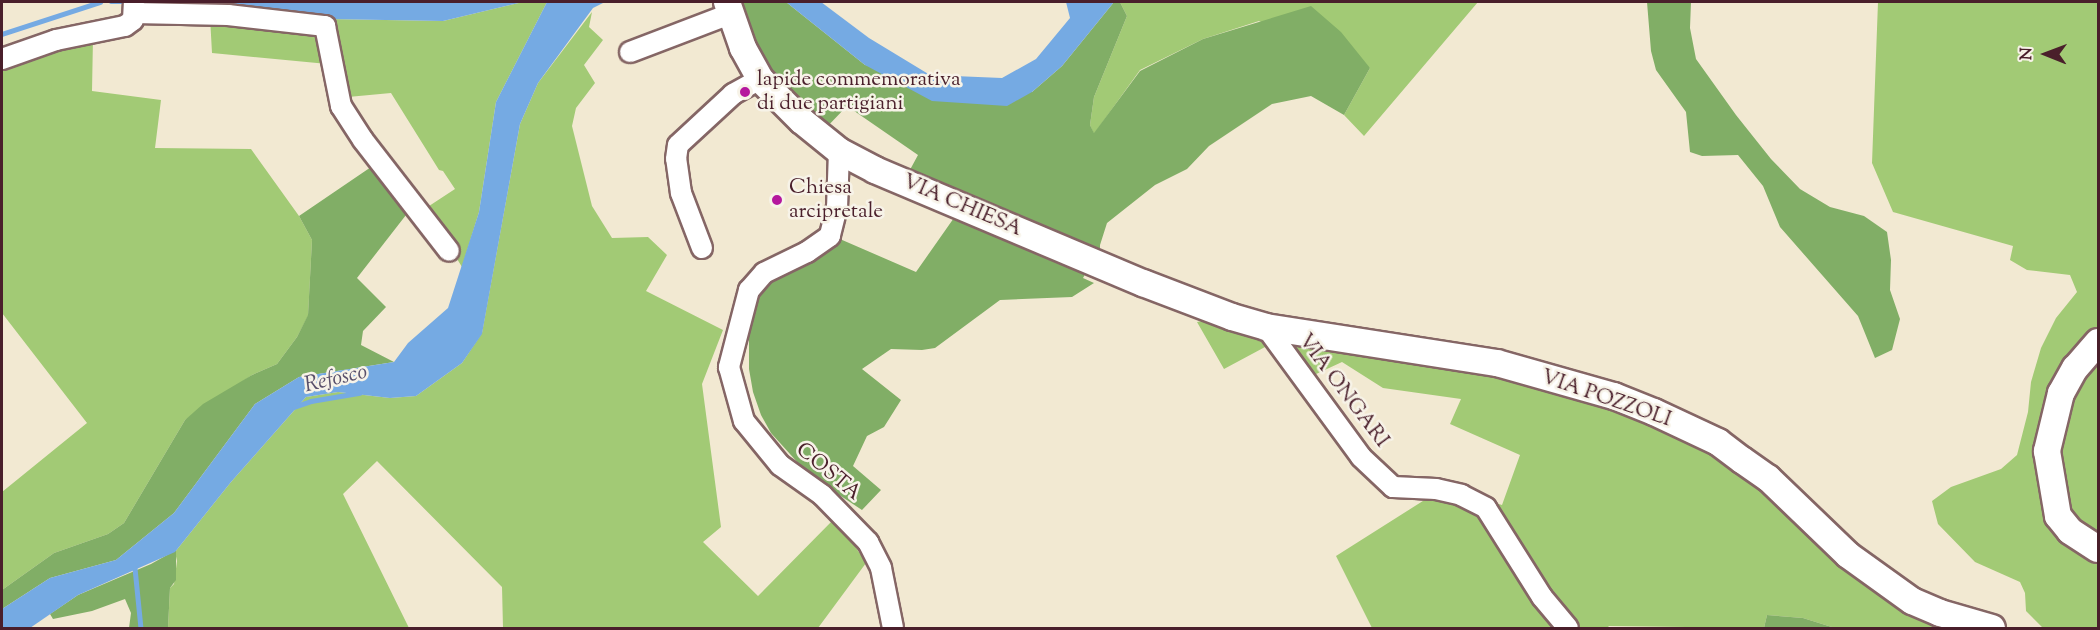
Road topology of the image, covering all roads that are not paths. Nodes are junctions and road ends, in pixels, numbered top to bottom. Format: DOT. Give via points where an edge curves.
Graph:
graph roads {
  1 [pos="134,7"];
  2 [pos="729,8"];
  3 [pos="630,52"];
  4 [pos="2,59"];
  5 [pos="760,79"];
  6 [pos="839,151"];
  7 [pos="702,248"];
  8 [pos="449,251"];
  9 [pos="1266,327"];
  10 [pos="2098,342"];
  11 [pos="2098,549"];
  12 [pos="893,628"];
  13 [pos="1568,628"];
  14 [pos="1992,628"];
  1 -- 4 [label="street" via="130,24 125,26 56,40"];
  1 -- 8 [label="street" via="325,26 342,106 363,140"];
  2 -- 3 [label="street"];
  2 -- 5 [label="main road, VIA CHIESA" via="750,66"];
  5 -- 6 [label="main road, VIA CHIESA"];
  5 -- 7 [label="street" via="733,94 678,145 681,193"];
  6 -- 9 [label="main road, VIA CHIESA" via="875,170 1143,283"];
  6 -- 12 [label="street, COSTA" via="837,207 830,236 764,273 749,290 729,367 744,421 780,465 822,495 868,542 881,568"];
  9 -- 13 [label="street, VIA ONGARI" via="1361,457 1393,487 1436,489 1461,495 1486,508 1542,597"];
  9 -- 14 [label="main road, VIA POZZOLI" via="1497,363 1614,396 1654,412 1718,442 1768,478 1848,555 1912,601"];
  10 -- 11 [label="main road" via="2075,368 2061,393 2047,451 2058,516 2070,531"];
}
